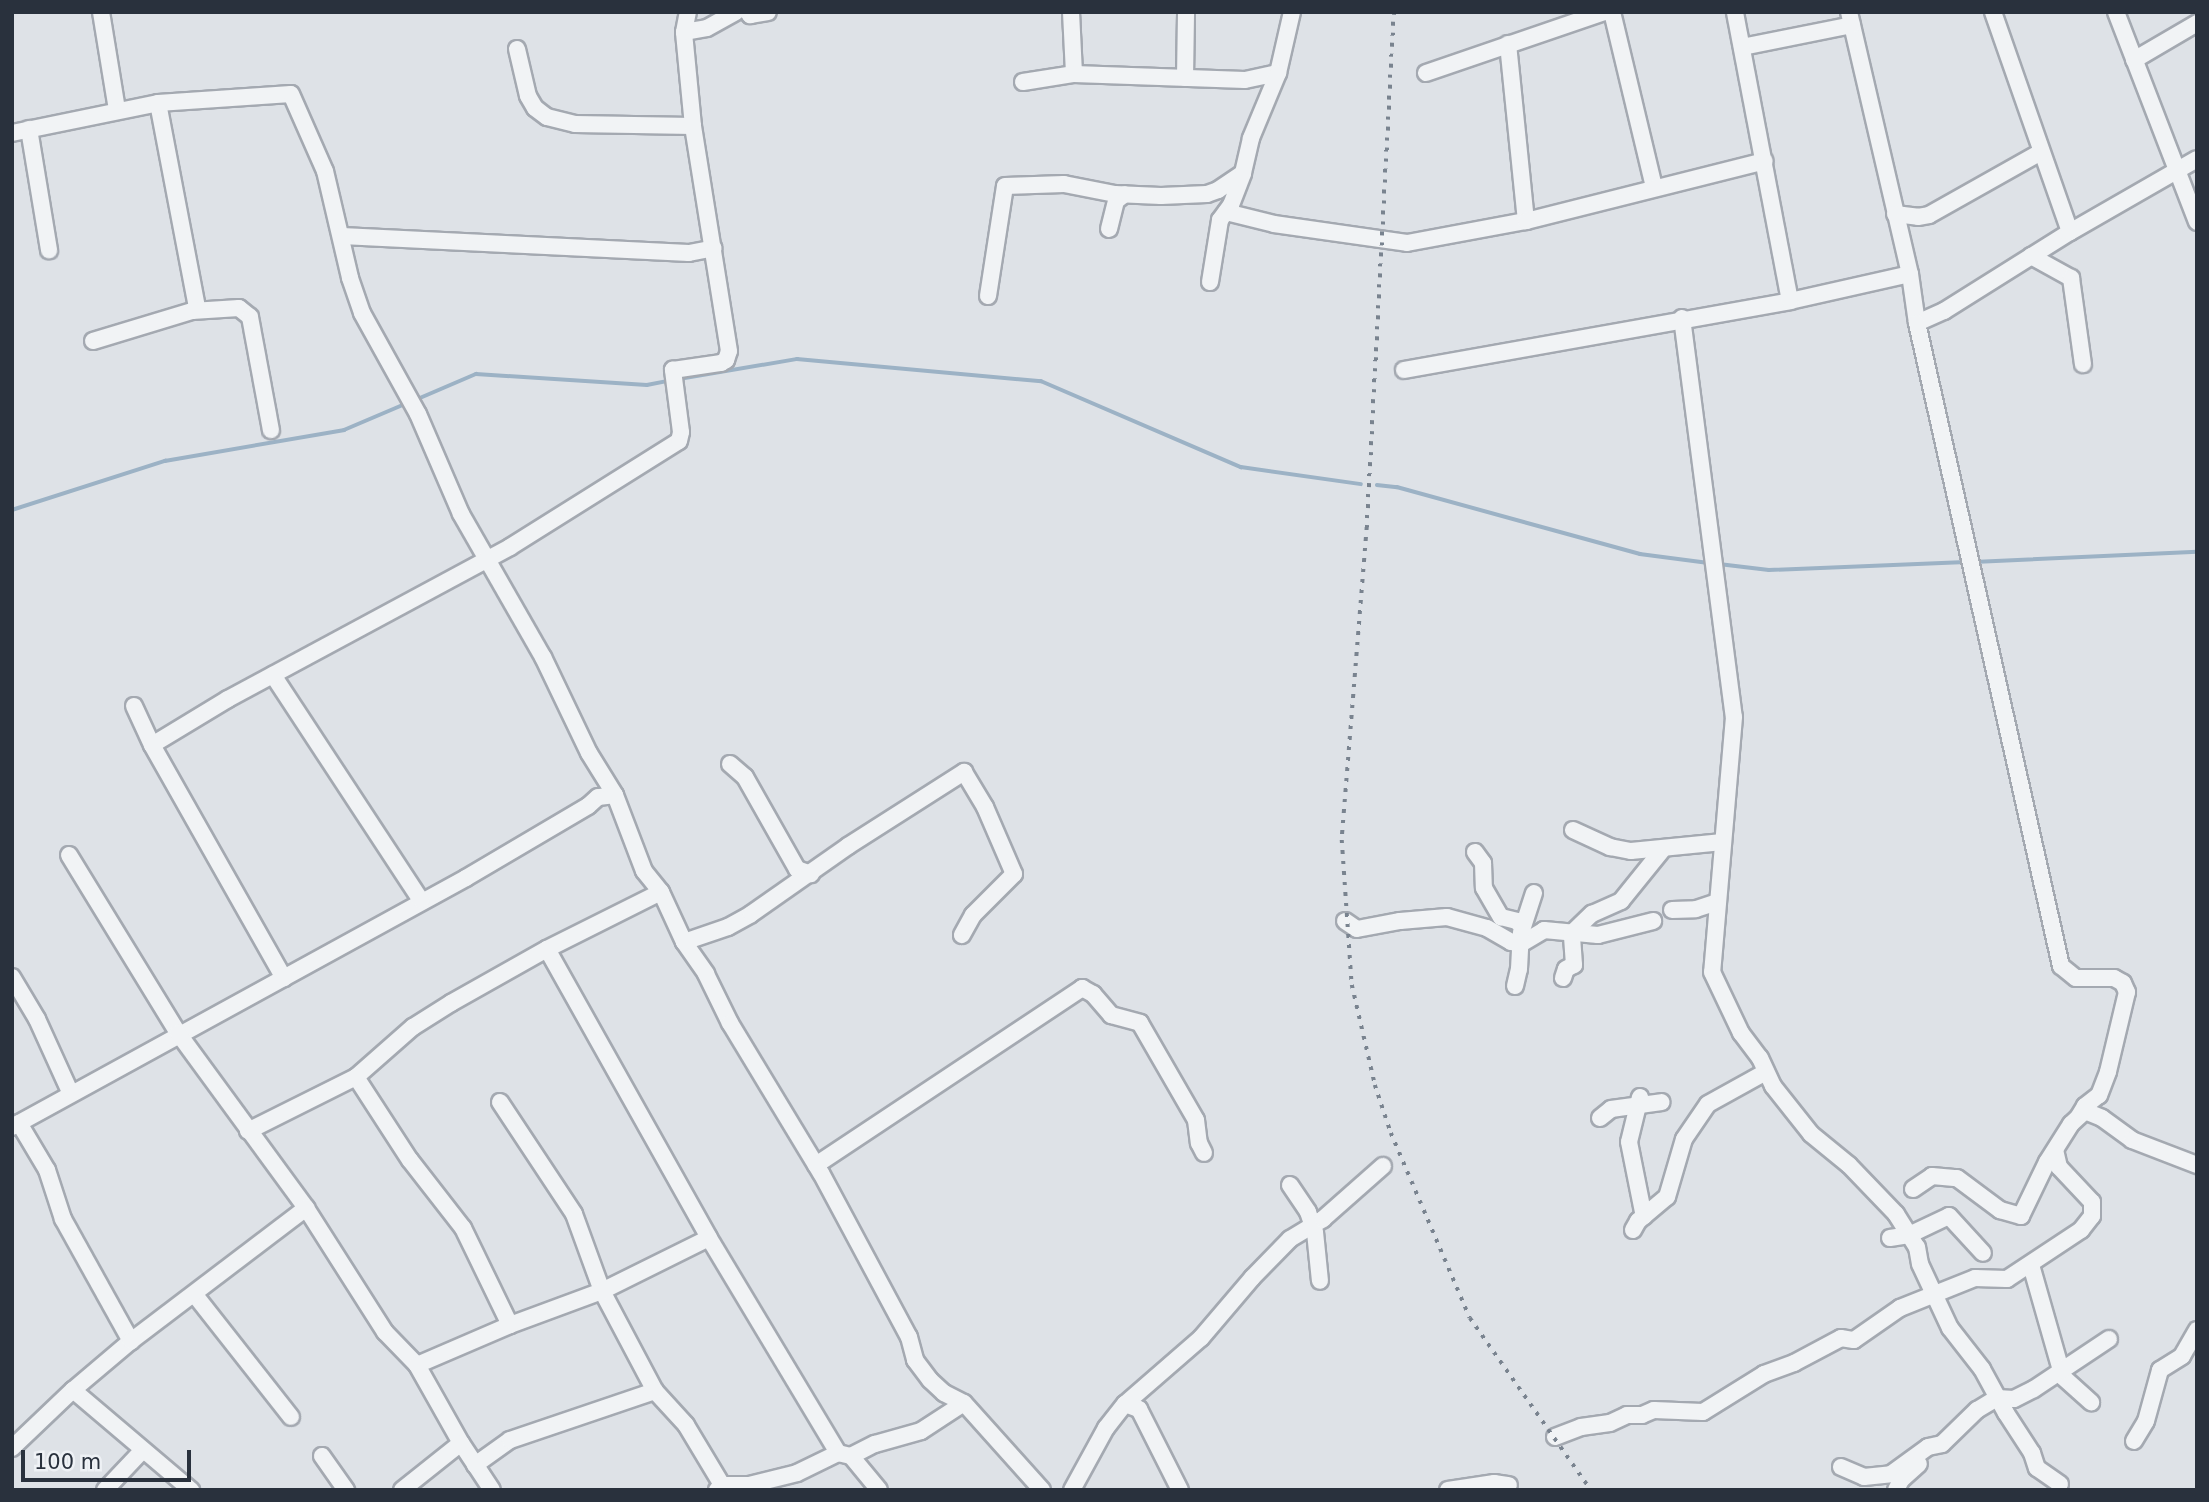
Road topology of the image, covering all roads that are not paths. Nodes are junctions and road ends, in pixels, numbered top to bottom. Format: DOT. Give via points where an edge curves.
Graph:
graph roads {
  1 [pos="101,12"];
  2 [pos="688,12"];
  3 [pos="736,12"];
  4 [pos="748,12"];
  5 [pos="768,12"];
  6 [pos="1072,12"];
  7 [pos="1186,12"];
  8 [pos="1292,12"];
  9 [pos="1604,12"];
  10 [pos="1612,12"];
  11 [pos="1735,12"];
  12 [pos="1993,12"];
  13 [pos="2116,12"];
  14 [pos="1850,19"];
  15 [pos="2197,23"];
  16 [pos="684,32"];
  17 [pos="1508,44"];
  18 [pos="1742,47"];
  19 [pos="517,49"];
  20 [pos="2134,60"];
  21 [pos="1278,73"];
  22 [pos="1426,73"];
  23 [pos="1074,74"];
  24 [pos="1185,78"];
  25 [pos="1023,82"];
  26 [pos="158,103"];
  27 [pos="117,110"];
  28 [pos="693,127"];
  29 [pos="29,129"];
  30 [pos="12,133"];
  31 [pos="2041,152"];
  32 [pos="2197,159"];
  33 [pos="1765,161"];
  34 [pos="2178,170"];
  35 [pos="1243,173"];
  36 [pos="1654,187"];
  37 [pos="1125,194"];
  38 [pos="1226,212"];
  39 [pos="1895,214"];
  40 [pos="1526,221"];
  41 [pos="2197,222"];
  42 [pos="1109,229"];
  43 [pos="2070,232"];
  44 [pos="342,236"];
  45 [pos="714,248"];
  46 [pos="49,250"];
  47 [pos="2031,256"];
  48 [pos="1910,274"];
  49 [pos="1210,282"];
  50 [pos="988,296"];
  51 [pos="1790,300"];
  52 [pos="192,311"];
  53 [pos="1682,318"];
  54 [pos="1917,323"];
  55 [pos="93,341"];
  56 [pos="2083,364"];
  57 [pos="1404,369"];
  58 [pos="271,430"];
  59 [pos="487,558"];
  60 [pos="273,675"];
  61 [pos="134,706"];
  62 [pos="152,745"];
  63 [pos="730,764"];
  64 [pos="615,795"];
  65 [pos="1573,830"];
  66 [pos="1723,842"];
  67 [pos="1663,849"];
  68 [pos="1475,852"];
  69 [pos="69,855"];
  70 [pos="811,874"];
  71 [pos="662,892"];
  72 [pos="1534,893"];
  73 [pos="421,900"];
  74 [pos="1718,902"];
  75 [pos="1672,910"];
  76 [pos="1345,921"];
  77 [pos="1653,921"];
  78 [pos="1522,927"];
  79 [pos="1572,933"];
  80 [pos="962,935"];
  81 [pos="684,942"];
  82 [pos="1521,944"];
  83 [pos="547,949"];
  84 [pos="12,977"];
  85 [pos="284,978"];
  86 [pos="1563,978"];
  87 [pos="1515,986"];
  88 [pos="178,1034"];
  89 [pos="1766,1072"];
  90 [pos="356,1077"];
  91 [pos="71,1094"];
  92 [pos="500,1102"];
  93 [pos="1638,1102"];
  94 [pos="1662,1102"];
  95 [pos="2079,1116"];
  96 [pos="1600,1118"];
  97 [pos="16,1125"];
  98 [pos="248,1131"];
  99 [pos="2055,1150"];
  100 [pos="1204,1153"];
  101 [pos="816,1165"];
  102 [pos="1383,1166"];
  103 [pos="2197,1166"];
  104 [pos="1290,1185"];
  105 [pos="1913,1189"];
  106 [pos="306,1208"];
  107 [pos="1312,1225"];
  108 [pos="1909,1235"];
  109 [pos="709,1238"];
  110 [pos="1890,1238"];
  111 [pos="1983,1253"];
  112 [pos="2031,1265"];
  113 [pos="1320,1281"];
  114 [pos="602,1291"];
  115 [pos="1935,1294"];
  116 [pos="195,1295"];
  117 [pos="510,1325"];
  118 [pos="2197,1330"];
  119 [pos="2109,1339"];
  120 [pos="131,1341"];
  121 [pos="417,1365"];
  122 [pos="2062,1370"];
  123 [pos="73,1390"];
  124 [pos="656,1391"];
  125 [pos="1997,1398"];
  126 [pos="2091,1402"];
  127 [pos="964,1403"];
  128 [pos="1125,1404"];
  129 [pos="291,1417"];
  130 [pos="1555,1437"];
  131 [pos="2134,1441"];
  132 [pos="461,1443"];
  133 [pos="1941,1444"];
  134 [pos="12,1448"];
  135 [pos="142,1451"];
  136 [pos="844,1455"];
  137 [pos="322,1456"];
  138 [pos="475,1465"];
  139 [pos="1841,1467"];
  140 [pos="788,1483"];
  141 [pos="2060,1484"];
  142 [pos="1509,1485"];
  143 [pos="719,1488"];
  144 [pos="105,1490"];
  145 [pos="191,1490"];
  146 [pos="346,1490"];
  147 [pos="402,1490"];
  148 [pos="492,1490"];
  149 [pos="879,1490"];
  150 [pos="1042,1490"];
  151 [pos="1072,1490"];
  152 [pos="1180,1490"];
  153 [pos="1448,1490"];
  154 [pos="1896,1490"];
  1 -- 27 [label="street"];
  2 -- 16 [label="street"];
  3 -- 16 [label="street" via="707,28"];
  4 -- 5 [label="street"];
  6 -- 23 [label="street"];
  7 -- 24 [label="street"];
  8 -- 21 [label="street"];
  9 -- 17 [label="street"];
  10 -- 36 [label="street"];
  11 -- 18 [label="street"];
  12 -- 31 [label="street"];
  13 -- 20 [label="street"];
  14 -- 18 [label="street"];
  14 -- 39 [label="street"];
  15 -- 20 [label="street"];
  16 -- 28 [label="street"];
  17 -- 22 [label="street"];
  17 -- 40 [label="street"];
  18 -- 33 [label="street"];
  19 -- 28 [label="street" via="528,96 547,117 575,124"];
  20 -- 34 [label="street"];
  21 -- 24 [label="street" via="1245,80"];
  21 -- 35 [label="street" via="1251,138"];
  23 -- 24 [label="street"];
  23 -- 25 [label="street"];
  26 -- 27 [label="street"];
  26 -- 44 [label="street" via="288,92 325,171"];
  26 -- 52 [label="street" via="195,295 197,308"];
  27 -- 29 [label="street"];
  28 -- 45 [label="street"];
  29 -- 30 [label="street"];
  29 -- 46 [label="street"];
  31 -- 39 [label="street" via="1929,215"];
  31 -- 43 [label="street"];
  32 -- 34 [label="street"];
  33 -- 36 [label="street"];
  33 -- 51 [label="street"];
  34 -- 41 [label="street"];
  34 -- 43 [label="street"];
  35 -- 37 [label="street" via="1207,194"];
  35 -- 38 [label="street"];
  36 -- 40 [label="street"];
  37 -- 42 [label="street" via="1116,201"];
  37 -- 50 [label="street" via="1064,184 1005,186"];
  38 -- 40 [label="street" via="1274,224 1407,243"];
  38 -- 49 [label="street" via="1220,220"];
  39 -- 48 [label="street"];
  43 -- 47 [label="street"];
  44 -- 45 [label="street" via="689,253"];
  44 -- 59 [label="street" via="362,313 418,414 449,489"];
  45 -- 59 [label="street" via="729,351 726,360 673,370 681,432 675,445"];
  47 -- 54 [label="street"];
  47 -- 56 [label="street" via="2071,278"];
  48 -- 51 [label="street"];
  48 -- 54 [label="street"];
  51 -- 53 [label="street"];
  52 -- 55 [label="street"];
  52 -- 58 [label="street" via="239,308 250,317"];
  53 -- 57 [label="street"];
  53 -- 66 [label="street" via="1734,717"];
  54 -- 95 [label="street" via="2061,966 2076,978 2114,978 2127,992 2108,1072 2099,1095"];
  59 -- 60 [label="street"];
  59 -- 64 [label="street"];
  60 -- 62 [label="street"];
  60 -- 73 [label="street"];
  61 -- 62 [label="street"];
  62 -- 85 [label="street"];
  63 -- 70 [label="street" via="745,777 797,869"];
  64 -- 71 [label="street" via="644,872"];
  64 -- 73 [label="street" via="598,797 506,855"];
  65 -- 67 [label="street" via="1610,847"];
  66 -- 67 [label="street"];
  66 -- 74 [label="street"];
  67 -- 79 [label="street" via="1620,901 1592,915"];
  68 -- 78 [label="street" via="1483,863 1484,888 1502,917"];
  69 -- 88 [label="street"];
  70 -- 80 [label="street" via="964,772 1014,874 973,915"];
  70 -- 81 [label="street" via="728,927"];
  71 -- 81 [label="street"];
  71 -- 83 [label="street"];
  72 -- 78 [label="street"];
  73 -- 85 [label="street"];
  74 -- 75 [label="street"];
  74 -- 89 [label="street" via="1712,972"];
  76 -- 82 [label="street" via="1357,929 1447,917"];
  77 -- 79 [label="street" via="1613,933"];
  78 -- 82 [label="street"];
  79 -- 82 [label="street" via="1544,930"];
  79 -- 86 [label="street" via="1574,965 1566,969"];
  81 -- 101 [label="street"];
  82 -- 87 [label="street"];
  83 -- 90 [label="street" via="413,1027"];
  83 -- 109 [label="street"];
  84 -- 91 [label="street"];
  85 -- 88 [label="street"];
  88 -- 91 [label="street"];
  88 -- 98 [label="street"];
  89 -- 93 [label="street" via="1708,1104 1680,1147 1667,1197 1638,1223 1629,1142"];
  89 -- 108 [label="street" via="1811,1134 1862,1177"];
  90 -- 98 [label="street"];
  90 -- 117 [label="street" via="410,1160 463,1228"];
  91 -- 97 [label="street"];
  92 -- 114 [label="street" via="574,1214"];
  93 -- 94 [label="street"];
  93 -- 96 [label="street" via="1611,1109"];
  95 -- 99 [label="street"];
  95 -- 103 [label="street" via="2088,1111 2132,1140"];
  97 -- 120 [label="street" via="47,1170 63,1219"];
  98 -- 106 [label="street"];
  99 -- 105 [label="street" via="2021,1216 2000,1210 1957,1178 1932,1176"];
  99 -- 112 [label="street" via="2059,1167 2092,1202 2092,1216 2081,1230"];
  100 -- 101 [label="street" via="1196,1121 1140,1023 1111,1015 1082,988"];
  101 -- 127 [label="street" via="909,1337 915,1360 944,1393"];
  102 -- 107 [label="street"];
  104 -- 107 [label="street"];
  106 -- 116 [label="street"];
  106 -- 121 [label="street" via="385,1332"];
  107 -- 113 [label="street"];
  107 -- 128 [label="street" via="1290,1239 1201,1338"];
  108 -- 110 [label="street"];
  108 -- 111 [label="street" via="1949,1216"];
  108 -- 115 [label="street"];
  109 -- 114 [label="street"];
  109 -- 136 [label="street"];
  112 -- 115 [label="street" via="2007,1279 1975,1278"];
  112 -- 122 [label="street"];
  114 -- 117 [label="street"];
  114 -- 124 [label="street"];
  115 -- 125 [label="street" via="1950,1328 1982,1369"];
  115 -- 130 [label="street" via="1889,1314 1854,1340 1841,1338 1764,1374 1703,1412 1654,1410"];
  116 -- 120 [label="street"];
  116 -- 129 [label="street"];
  117 -- 121 [label="street"];
  118 -- 131 [label="street" via="2182,1356 2160,1370 2146,1421"];
  119 -- 122 [label="street"];
  120 -- 123 [label="street"];
  121 -- 132 [label="street"];
  122 -- 125 [label="street" via="2014,1399"];
  122 -- 126 [label="street" via="2063,1377"];
  123 -- 134 [label="street"];
  123 -- 135 [label="street"];
  124 -- 138 [label="street" via="510,1440"];
  124 -- 143 [label="street" via="686,1425"];
  125 -- 133 [label="street"];
  125 -- 141 [label="street" via="2037,1468"];
  127 -- 136 [label="street" via="921,1431"];
  127 -- 150 [label="street"];
  128 -- 151 [label="street" via="1106,1428"];
  128 -- 152 [label="street" via="1139,1409"];
  132 -- 138 [label="street"];
  132 -- 147 [label="street"];
  133 -- 139 [label="street" via="1928,1447 1878,1478"];
  133 -- 154 [label="street"];
  135 -- 144 [label="street"];
  135 -- 145 [label="street"];
  136 -- 140 [label="street" via="797,1473"];
  136 -- 149 [label="street"];
  137 -- 146 [label="street"];
  138 -- 148 [label="street"];
  140 -- 143 [label="street"];
  142 -- 153 [label="street"];
}
